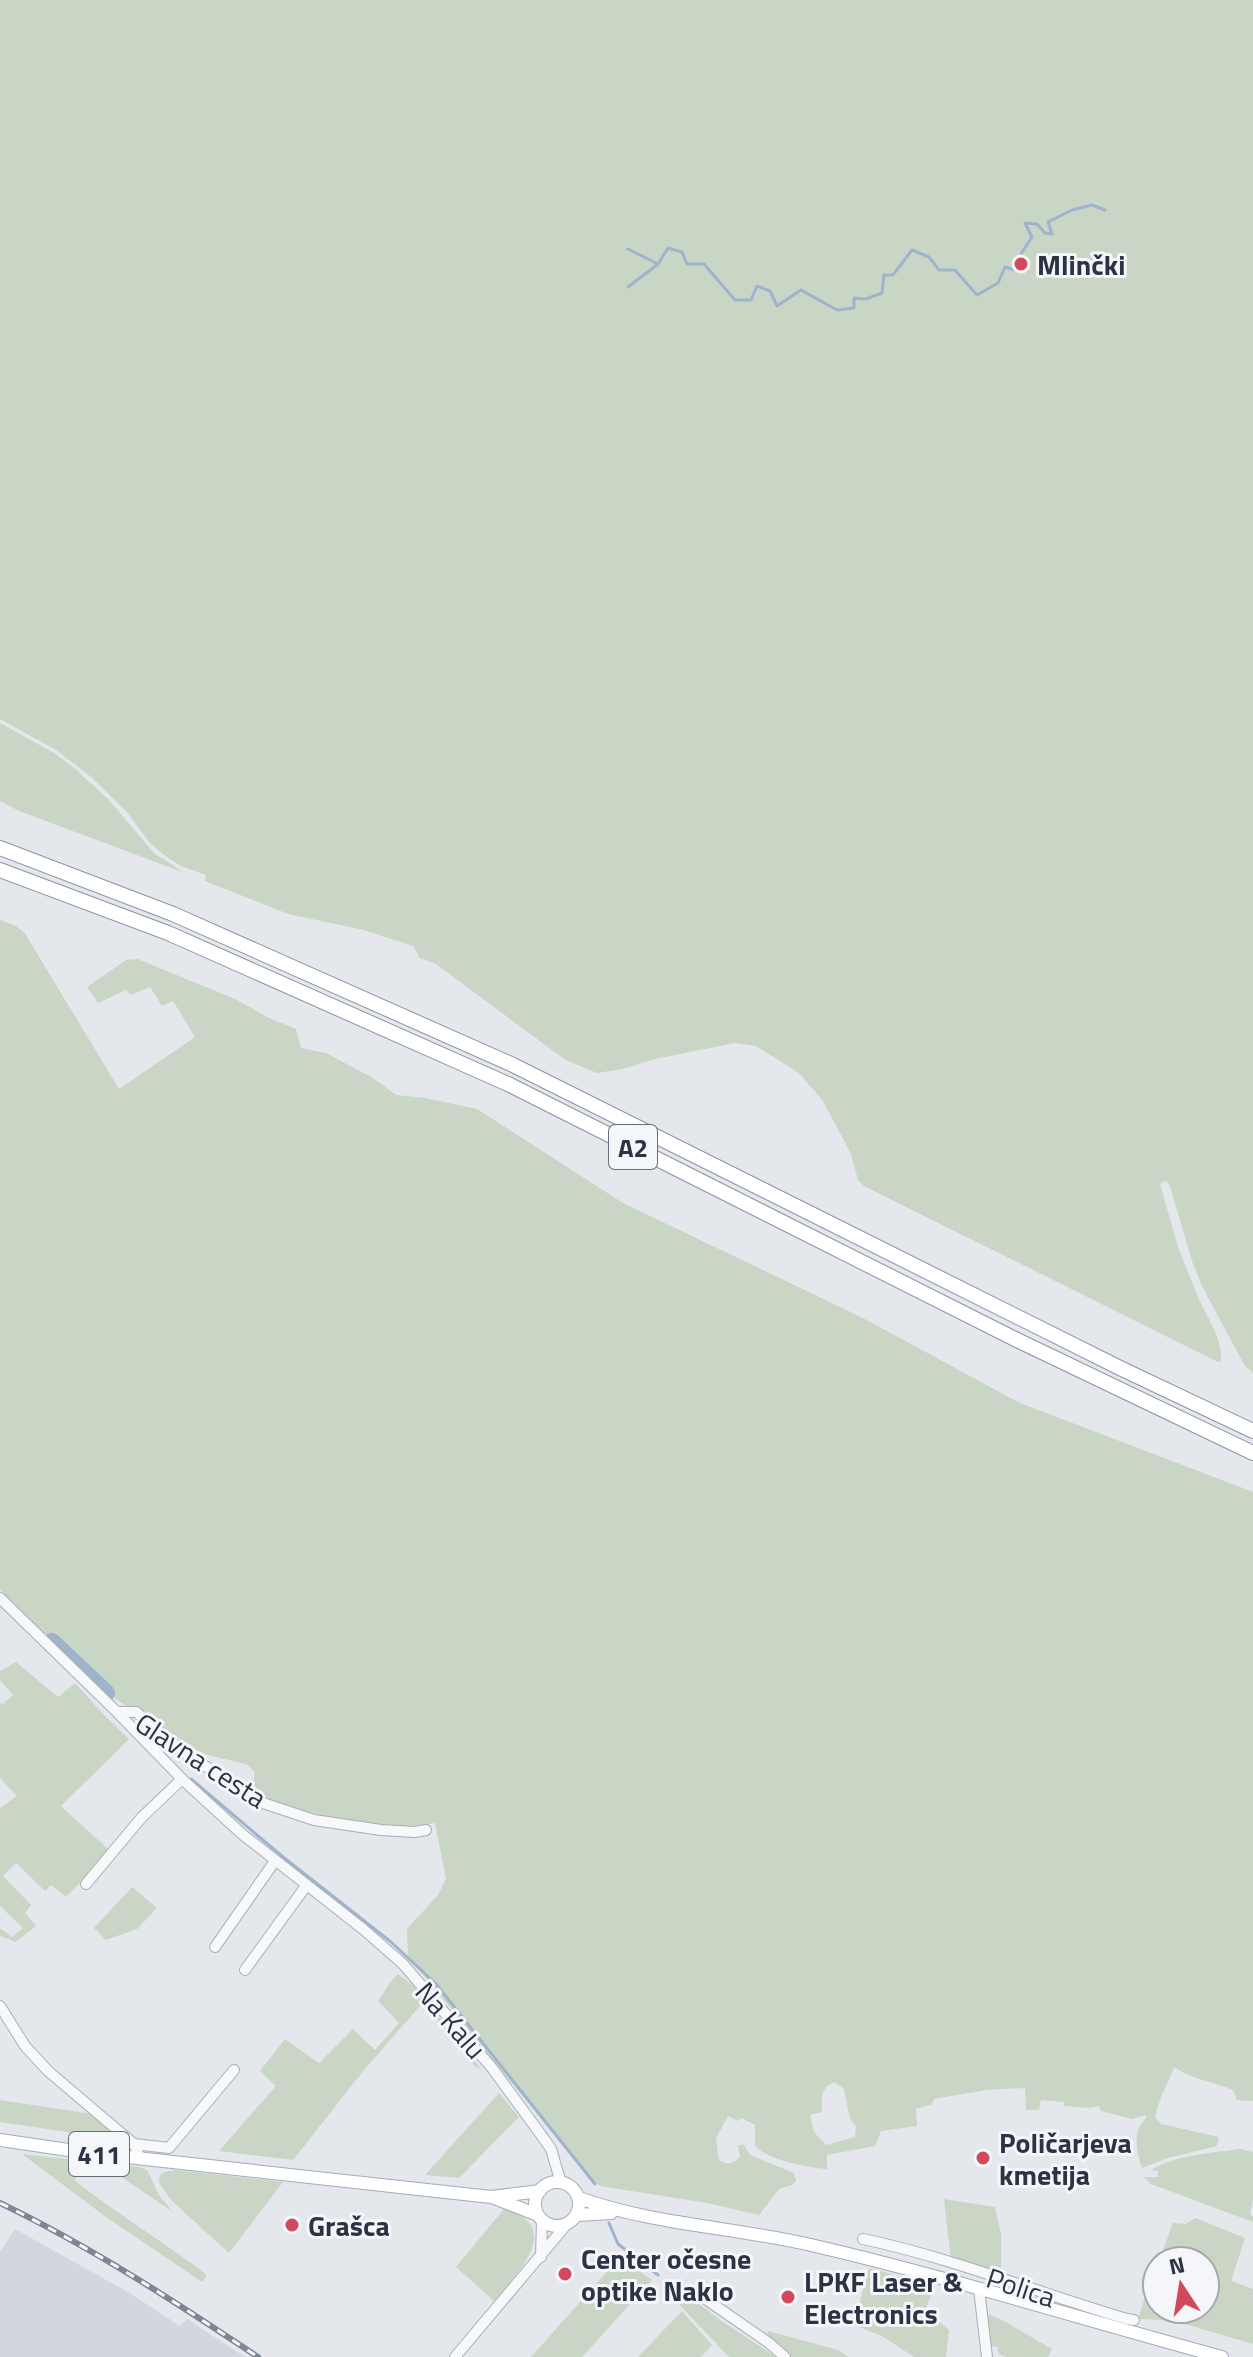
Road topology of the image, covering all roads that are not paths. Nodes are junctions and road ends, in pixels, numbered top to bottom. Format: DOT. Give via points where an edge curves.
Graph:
graph roads {
  1 [pos="0,848"];
  2 [pos="0,870"];
  3 [pos="1253,1431"];
  4 [pos="1253,1453"];
  5 [pos="0,1598"];
  6 [pos="117,1712"];
  7 [pos="182,1779"];
  8 [pos="426,1830"];
  9 [pos="275,1861"];
  10 [pos="86,1884"];
  11 [pos="306,1886"];
  12 [pos="215,1947"];
  13 [pos="245,1970"];
  14 [pos="0,2006"];
  15 [pos="234,2070"];
  16 [pos="0,2140"];
  17 [pos="134,2144"];
  18 [pos="140,2158"];
  19 [pos="561,2183"];
  20 [pos="540,2191"];
  21 [pos="491,2197"];
  22 [pos="579,2198"];
  23 [pos="622,2213"];
  24 [pos="540,2218"];
  25 [pos="572,2220"];
  26 [pos="863,2239"];
  27 [pos="541,2257"];
  28 [pos="979,2289"];
  29 [pos="707,2300"];
  30 [pos="1134,2320"];
  31 [pos="1116,2322"];
  32 [pos="455,2357"];
  33 [pos="785,2357"];
  34 [pos="987,2357"];
  35 [pos="1222,2357"];
  1 -- 3 [label="highway, A2" via="173,914 513,1065"];
  2 -- 4 [label="highway, A2" via="168,933 508,1084"];
  5 -- 6 [label="street, Na Kalu"];
  6 -- 7 [label="street, Na Kalu"];
  6 -- 8 [label="street, Glavna cesta" via="136,1712 182,1751 260,1802 314,1820 381,1830"];
  7 -- 9 [label="street, Na Kalu"];
  7 -- 10 [label="street"];
  9 -- 11 [label="street, Na Kalu"];
  9 -- 12 [label="street"];
  11 -- 13 [label="street"];
  11 -- 19 [label="street, Na Kalu" via="403,1964 439,2005 551,2149"];
  14 -- 17 [label="street" via="48,2071"];
  15 -- 17 [label="street" via="169,2148"];
  16 -- 18 [label="main road, 411"];
  17 -- 18 [label="street"];
  18 -- 21 [label="main road, 411"];
  19 -- 20 [label="main road, 411"];
  19 -- 22 [label="main road, 411"];
  20 -- 21 [label="main road, 411"];
  20 -- 24 [label="main road" via="535,2203"];
  21 -- 24 [label="main road, 411"];
  22 -- 23 [label="main road, 411"];
  22 -- 25 [label="main road"];
  23 -- 25 [label="main road, 411"];
  23 -- 28 [label="main road, 411" via="808,2244"];
  24 -- 25 [label="main road, 411" via="557,2227"];
  24 -- 27 [label="street"];
  25 -- 27 [label="street"];
  26 -- 31 [label="street, Polica" via="932,2256"];
  27 -- 32 [label="street"];
  28 -- 31 [label="main road, 411"];
  28 -- 34 [label="street, Polica"];
  29 -- 33 [label="street"];
  30 -- 31 [label="street, Polica"];
  31 -- 35 [label="main road, 411"];
}
